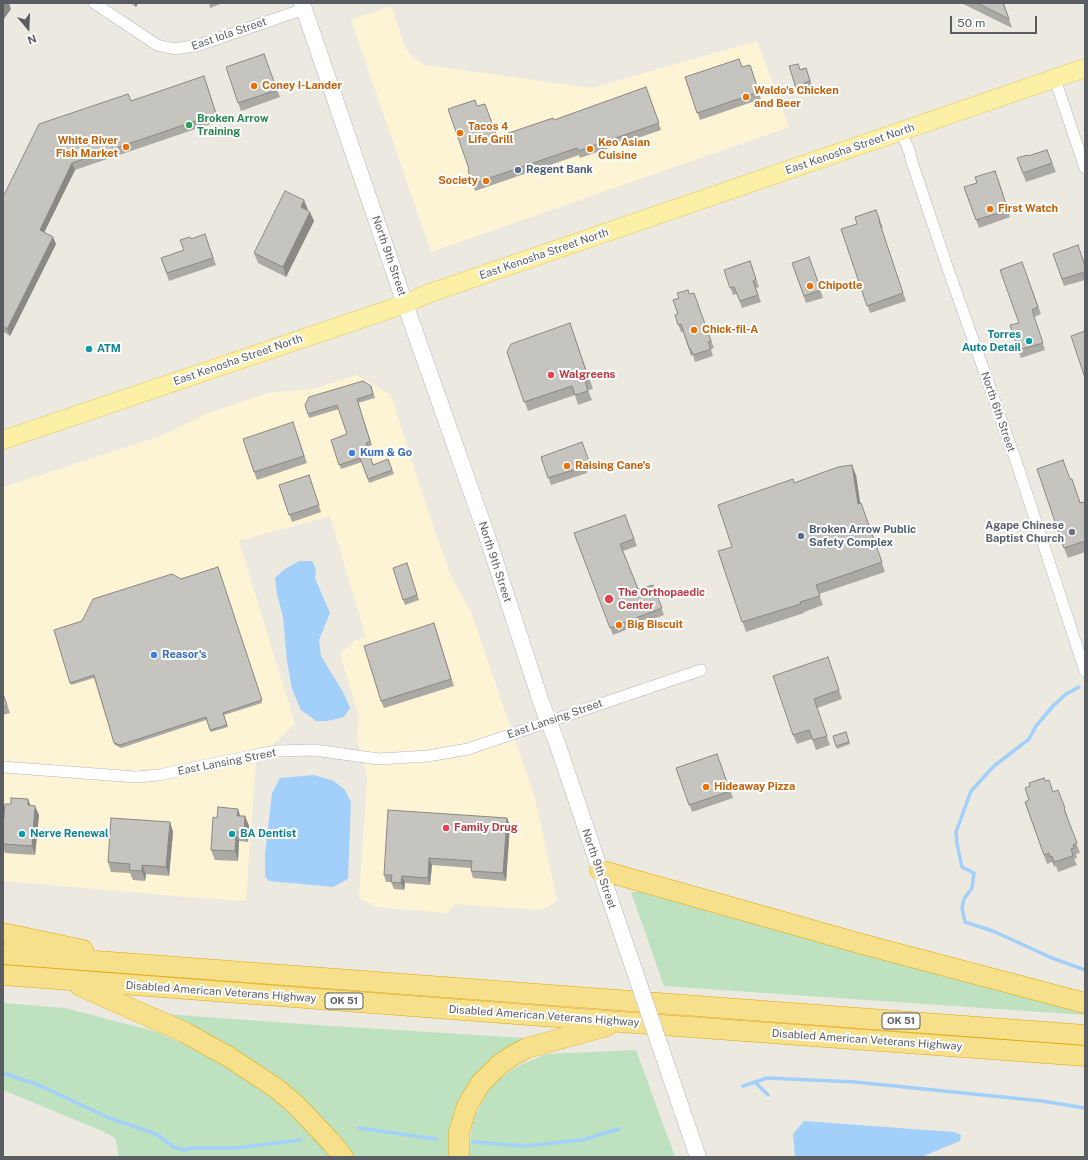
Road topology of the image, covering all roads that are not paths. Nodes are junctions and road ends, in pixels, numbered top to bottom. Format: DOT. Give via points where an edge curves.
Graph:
graph roads {
  1 [pos="94,3"];
  2 [pos="303,6"];
  3 [pos="1085,68"];
  4 [pos="1055,79"];
  5 [pos="901,131"];
  6 [pos="1085,168"];
  7 [pos="405,304"];
  8 [pos="3,440"];
  9 [pos="701,670"];
  10 [pos="1085,671"];
  11 [pos="548,721"];
  12 [pos="3,767"];
  13 [pos="600,870"];
  14 [pos="3,933"];
  15 [pos="3,954"];
  16 [pos="153,966"];
  17 [pos="3,975"];
  18 [pos="66,980"];
  19 [pos="1085,1003"];
  20 [pos="621,1022"];
  21 [pos="1085,1035"];
  22 [pos="1085,1056"];
  23 [pos="343,1157"];
  24 [pos="458,1157"];
  25 [pos="698,1157"];
  1 -- 2 [label="street, East Iola Street" via="157,45 175,49 199,45"];
  2 -- 7 [label="main road, North 9th Street"];
  3 -- 4 [label="main road, East Kenosha Street North"];
  4 -- 5 [label="main road, East Kenosha Street North"];
  4 -- 6 [label="street"];
  5 -- 7 [label="main road, East Kenosha Street North" via="427,294"];
  5 -- 10 [label="street, North 6th Street" via="1018,467"];
  7 -- 8 [label="main road, East Kenosha Street North"];
  7 -- 11 [label="main road, North 9th Street" via="486,534"];
  9 -- 11 [label="street, East Lansing Street"];
  11 -- 12 [label="street, East Lansing Street" via="468,749 428,756 379,759 314,750 277,751 159,775 136,777"];
  11 -- 13 [label="main road, North 9th Street"];
  13 -- 19 [label="highway" via="862,944"];
  13 -- 25 [label="main road, North 9th Street, bridge"];
  14 -- 16 [label="highway"];
  15 -- 16 [label="highway, Disabled American Veterans Highway / OK 51"];
  16 -- 21 [label="highway, Disabled American Veterans Highway / OK 51"];
  17 -- 18 [label="highway, Disabled American Veterans Highway / OK 51"];
  18 -- 20 [label="highway, Disabled American Veterans Highway / OK 51"];
  18 -- 23 [label="highway" via="184,1032 229,1057 276,1088 296,1105"];
  20 -- 22 [label="highway, Disabled American Veterans Highway / OK 51"];
  20 -- 24 [label="highway" via="527,1048 500,1065 480,1084 467,1106 459,1132"];
}
